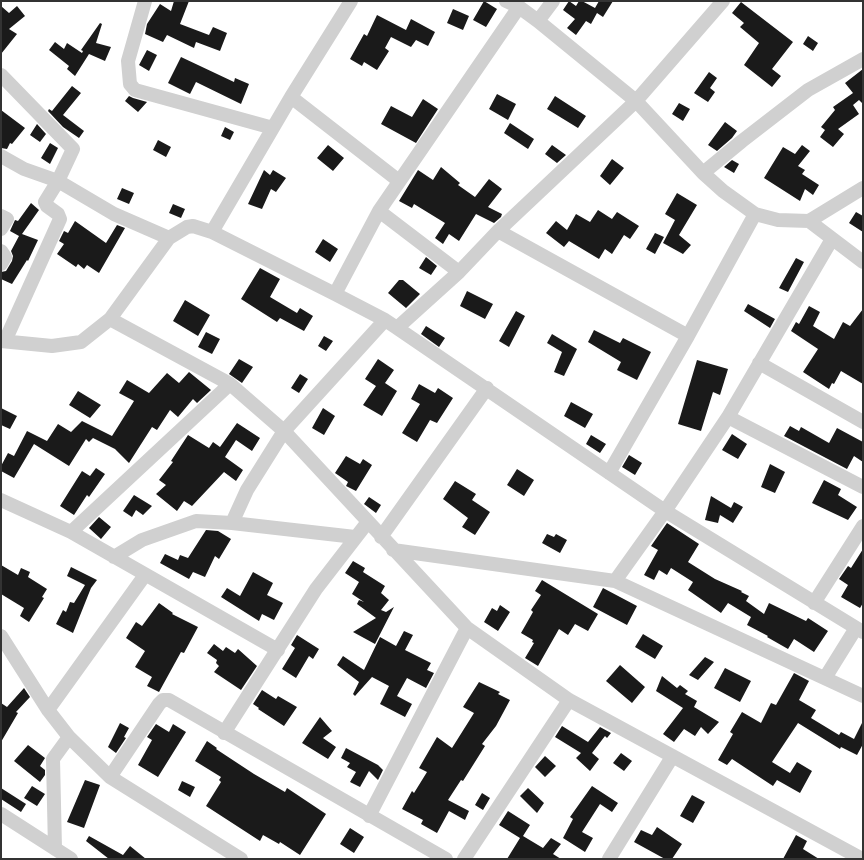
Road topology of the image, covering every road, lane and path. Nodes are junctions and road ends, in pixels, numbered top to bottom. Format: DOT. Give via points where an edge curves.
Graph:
graph roads {
  1 [pos="145,1"];
  2 [pos="351,1"];
  3 [pos="506,1"];
  4 [pos="553,1"];
  5 [pos="723,1"];
  6 [pos="519,7"];
  7 [pos="538,21"];
  8 [pos="863,59"];
  9 [pos="1,75"];
  10 [pos="291,97"];
  11 [pos="636,101"];
  12 [pos="273,128"];
  13 [pos="1,156"];
  14 [pos="703,173"];
  15 [pos="58,181"];
  16 [pos="399,181"];
  17 [pos="863,188"];
  18 [pos="380,211"];
  19 [pos="755,214"];
  20 [pos="1,216"];
  21 [pos="809,221"];
  22 [pos="1,229"];
  23 [pos="498,231"];
  24 [pos="212,232"];
  25 [pos="169,238"];
  26 [pos="832,239"];
  27 [pos="1,251"];
  28 [pos="863,262"];
  29 [pos="1,264"];
  30 [pos="459,272"];
  31 [pos="336,294"];
  32 [pos="110,319"];
  33 [pos="385,320"];
  34 [pos="397,328"];
  35 [pos="688,336"];
  36 [pos="3,341"];
  37 [pos="759,363"];
  38 [pos="230,384"];
  39 [pos="487,388"];
  40 [pos="728,417"];
  41 [pos="863,422"];
  42 [pos="284,431"];
  43 [pos="609,472"];
  44 [pos="863,487"];
  45 [pos="1,500"];
  46 [pos="665,511"];
  47 [pos="232,523"];
  48 [pos="368,523"];
  49 [pos="863,526"];
  50 [pos="71,532"];
  51 [pos="355,537"];
  52 [pos="381,537"];
  53 [pos="393,550"];
  54 [pos="114,557"];
  55 [pos="145,575"];
  56 [pos="615,581"];
  57 [pos="814,604"];
  58 [pos="467,628"];
  59 [pos="859,630"];
  60 [pos="1,636"];
  61 [pos="278,650"];
  62 [pos="825,678"];
  63 [pos="863,696"];
  64 [pos="569,700"];
  65 [pos="48,710"];
  66 [pos="224,733"];
  67 [pos="70,737"];
  68 [pos="672,758"];
  69 [pos="110,777"];
  70 [pos="1,814"];
  71 [pos="369,816"];
  72 [pos="55,849"];
  73 [pos="71,859"];
  74 [pos="241,859"];
  75 [pos="446,859"];
  76 [pos="464,859"];
  77 [pos="609,859"];
  78 [pos="862,859"];
  1 -- 12 [label="street" via="128,61 130,84 135,90"];
  2 -- 10 [label="street"];
  3 -- 6 [label="street"];
  4 -- 7 [label="street"];
  5 -- 11 [label="street"];
  6 -- 7 [label="street"];
  6 -- 16 [label="street"];
  7 -- 11 [label="street"];
  8 -- 14 [label="street" via="808,90"];
  9 -- 15 [label="street" via="73,149"];
  10 -- 12 [label="street"];
  10 -- 16 [label="street"];
  11 -- 14 [label="street"];
  11 -- 23 [label="street"];
  12 -- 24 [label="street"];
  13 -- 15 [label="street"];
  14 -- 19 [label="street"];
  15 -- 25 [label="street" via="114,214"];
  15 -- 36 [label="street" via="45,202 60,219"];
  16 -- 18 [label="street"];
  17 -- 21 [label="street"];
  18 -- 30 [label="street"];
  18 -- 31 [label="street"];
  19 -- 21 [label="street" via="778,220"];
  19 -- 35 [label="street"];
  20 -- 22 [label="street" via="7,220"];
  21 -- 26 [label="street"];
  23 -- 30 [label="street"];
  23 -- 35 [label="street"];
  24 -- 25 [label="street" via="193,226"];
  24 -- 31 [label="street"];
  25 -- 32 [label="street"];
  26 -- 28 [label="street"];
  26 -- 37 [label="street"];
  27 -- 29 [label="street" via="5,257"];
  30 -- 34 [label="street"];
  31 -- 33 [label="street"];
  32 -- 36 [label="street" via="97,332 81,342 52,346"];
  32 -- 38 [label="street"];
  33 -- 34 [label="street"];
  33 -- 42 [label="street"];
  34 -- 39 [label="street"];
  35 -- 43 [label="street"];
  37 -- 40 [label="street"];
  37 -- 41 [label="street"];
  38 -- 42 [label="street"];
  38 -- 50 [label="street"];
  39 -- 43 [label="street"];
  39 -- 52 [label="street"];
  40 -- 44 [label="street"];
  40 -- 46 [label="street"];
  42 -- 47 [label="street" via="247,490"];
  42 -- 48 [label="street"];
  43 -- 46 [label="street"];
  45 -- 50 [label="street"];
  46 -- 56 [label="street"];
  46 -- 57 [label="street"];
  47 -- 51 [label="street"];
  47 -- 54 [label="street" via="196,522 142,540"];
  48 -- 51 [label="street"];
  48 -- 52 [label="street"];
  49 -- 57 [label="street"];
  50 -- 54 [label="street"];
  51 -- 61 [label="street" via="316,589"];
  52 -- 53 [label="street"];
  53 -- 56 [label="street"];
  53 -- 58 [label="street"];
  54 -- 55 [label="street"];
  55 -- 61 [label="street"];
  55 -- 65 [label="street"];
  56 -- 62 [label="street"];
  57 -- 59 [label="street"];
  58 -- 64 [label="street"];
  58 -- 71 [label="street"];
  59 -- 62 [label="street"];
  60 -- 65 [label="street"];
  61 -- 66 [label="street"];
  62 -- 63 [label="street"];
  64 -- 68 [label="street"];
  64 -- 76 [label="street"];
  65 -- 67 [label="street"];
  66 -- 69 [label="street" via="169,700 163,700"];
  66 -- 71 [label="street"];
  67 -- 69 [label="street"];
  67 -- 72 [label="street" via="53,759"];
  68 -- 77 [label="street"];
  68 -- 78 [label="street"];
  69 -- 74 [label="street"];
  70 -- 72 [label="street"];
  71 -- 75 [label="street"];
  72 -- 73 [label="street"];
}
